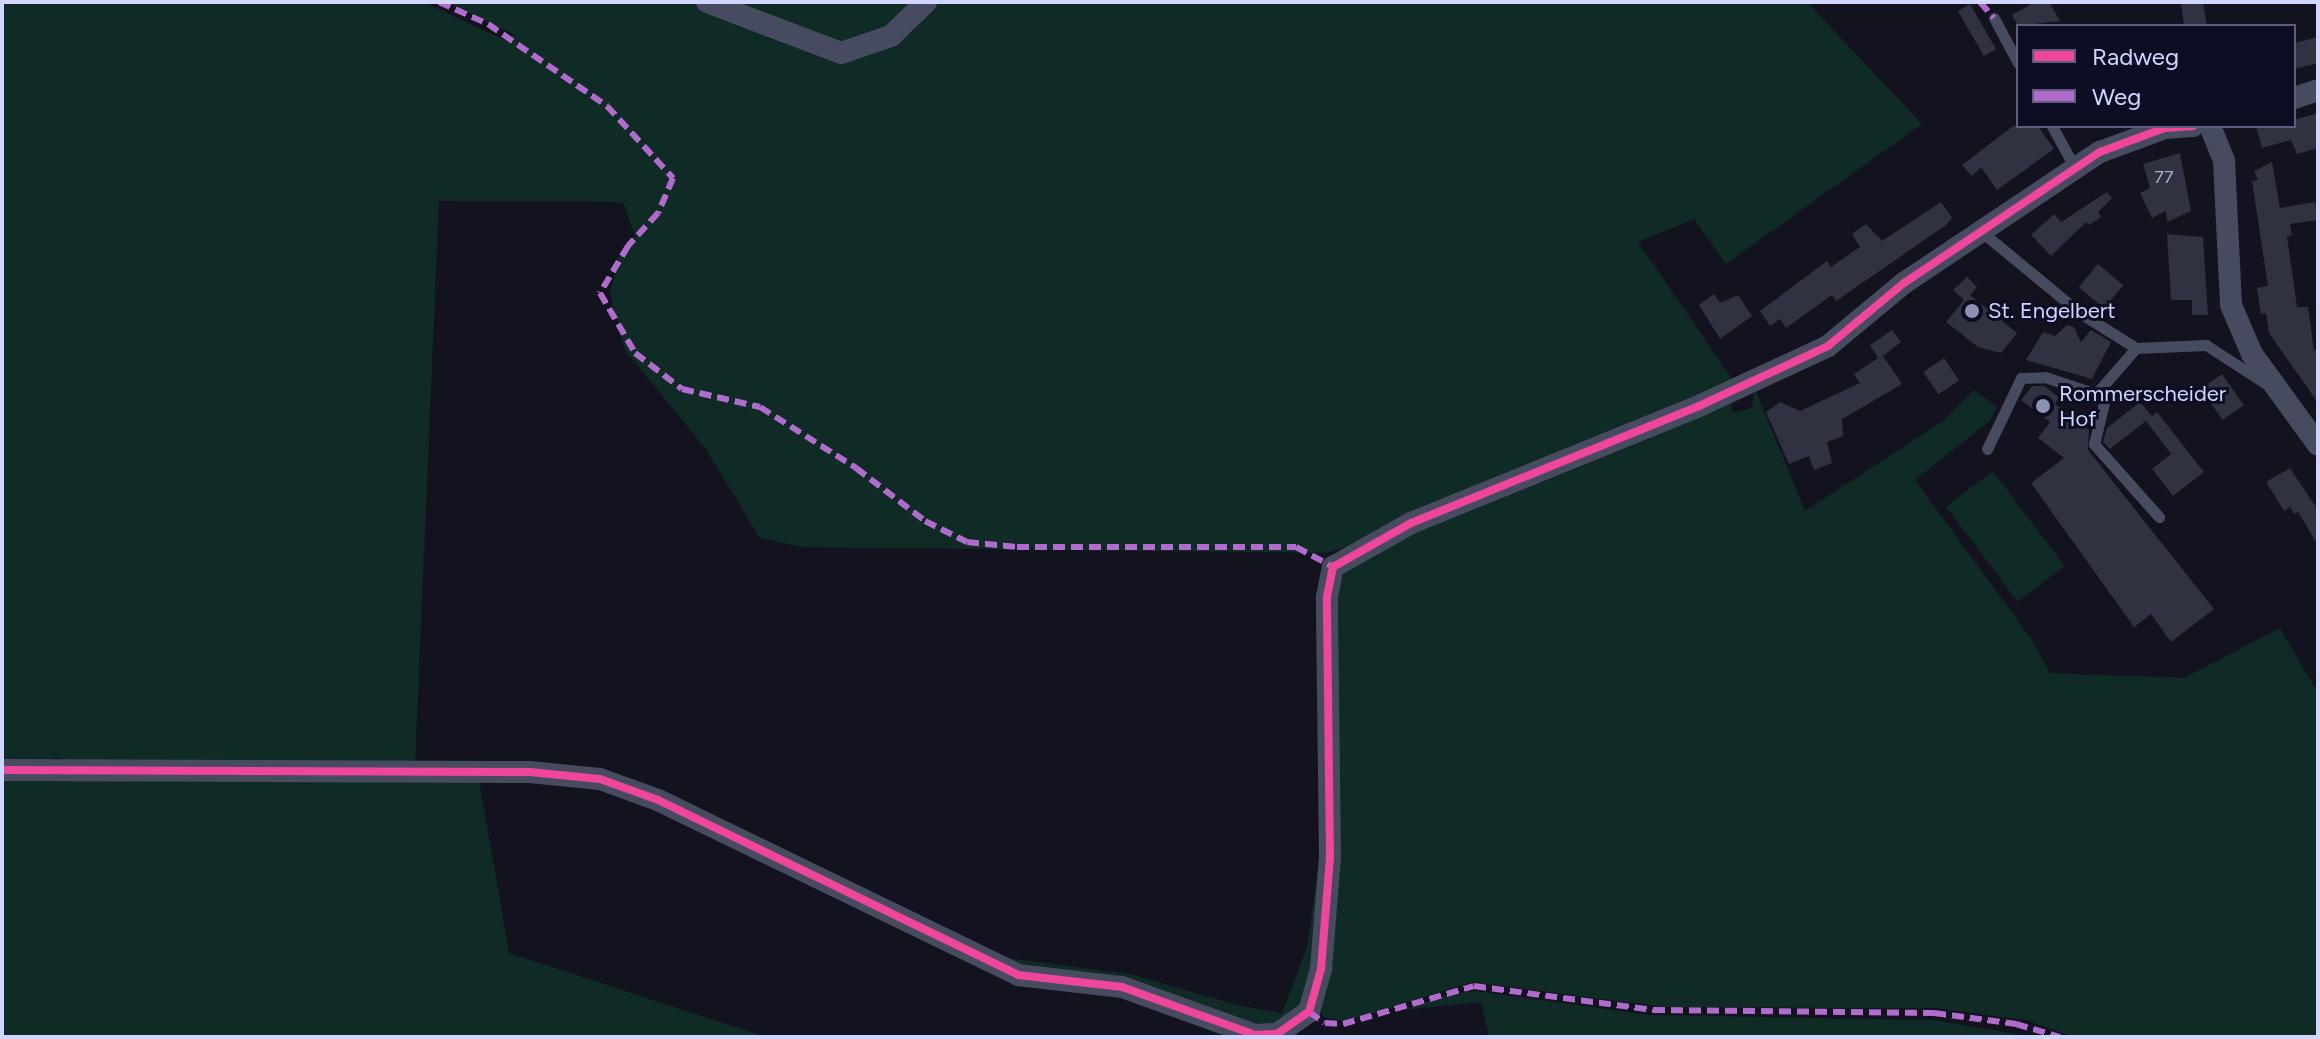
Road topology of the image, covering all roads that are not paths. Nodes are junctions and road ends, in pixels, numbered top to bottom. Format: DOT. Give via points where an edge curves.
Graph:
graph roads {
  1 [pos="707,2"];
  2 [pos="926,2"];
  3 [pos="1994,18"];
  4 [pos="2016,59"];
  5 [pos="2318,90"];
  6 [pos="2296,97"];
  7 [pos="2053,128"];
  8 [pos="2184,128"];
  9 [pos="2211,128"];
  10 [pos="2075,168"];
  11 [pos="1983,233"];
  12 [pos="2136,348"];
  13 [pos="2102,387"];
  14 [pos="2279,393"];
  15 [pos="2318,445"];
  16 [pos="1987,449"];
  17 [pos="2159,517"];
  18 [pos="2,770"];
  1 -- 2 [label="street" via="841,53 891,36"];
  3 -- 4 [label="lane"];
  5 -- 6 [label="street"];
  7 -- 10 [label="lane"];
  8 -- 10 [label="street" via="2123,141"];
  9 -- 14 [label="street" via="2224,161 2231,305 2252,354"];
  10 -- 11 [label="street"];
  11 -- 12 [label="lane" via="2080,313"];
  11 -- 18 [label="street" via="1904,283 1828,346 1699,406 1411,523 1333,567 1327,597 1330,857 1321,969 1309,1012 1277,1034 1226,1026 1122,987 1018,975 658,800 600,779 530,772"];
  12 -- 13 [label="lane"];
  12 -- 14 [label="lane" via="2206,345"];
  13 -- 16 [label="lane" via="2096,394 2045,377 2021,378"];
  13 -- 17 [label="lane" via="2105,399 2094,444"];
  14 -- 15 [label="street"];
}
